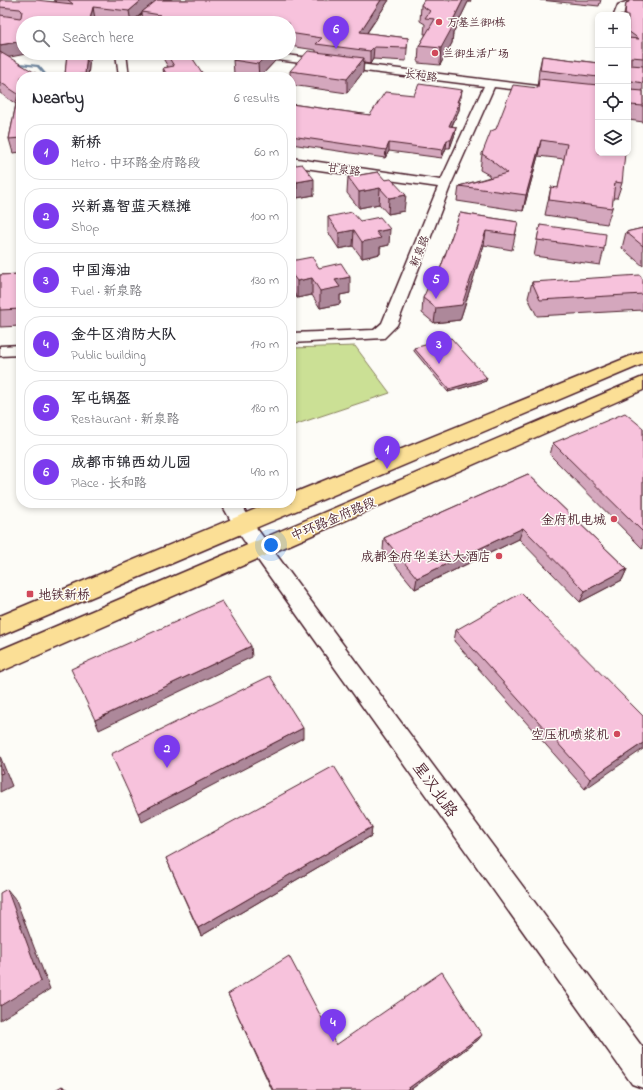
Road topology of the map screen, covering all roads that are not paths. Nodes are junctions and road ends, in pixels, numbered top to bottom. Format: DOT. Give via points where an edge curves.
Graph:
graph roads {
  1 [pos="166,0"];
  2 [pos="636,0"];
  3 [pos="620,12"];
  4 [pos="146,16"];
  5 [pos="296,59"];
  6 [pos="122,60"];
  7 [pos="123,72"];
  8 [pos="490,84"];
  9 [pos="552,91"];
  10 [pos="296,163"];
  11 [pos="445,184"];
  12 [pos="296,338"];
  13 [pos="16,350"];
  14 [pos="0,351"];
  15 [pos="643,357"];
  16 [pos="643,383"];
  17 [pos="296,501"];
  18 [pos="264,508"];
  19 [pos="237,513"];
  20 [pos="261,548"];
  21 [pos="0,626"];
  22 [pos="0,661"];
  23 [pos="643,1073"];
  1 -- 4 [label="street"];
  2 -- 3 [label="street" via="621,7"];
  5 -- 8 [label="street, 长和路"];
  6 -- 7 [label="street"];
  8 -- 9 [label="street, 长和路"];
  8 -- 11 [label="street, 新泉路"];
  10 -- 11 [label="street, 甘泉路"];
  11 -- 12 [label="street, 新泉路" via="389,325 378,335"];
  13 -- 14 [label="street"];
  15 -- 17 [label="main road"];
  16 -- 20 [label="main road, 中环路金府路段"];
  18 -- 19 [label="main road"];
  19 -- 20 [label="street, 星汉北路"];
  19 -- 21 [label="main road"];
  20 -- 22 [label="main road, 中环路金府路段"];
  20 -- 23 [label="street, 星汉北路"];
}
